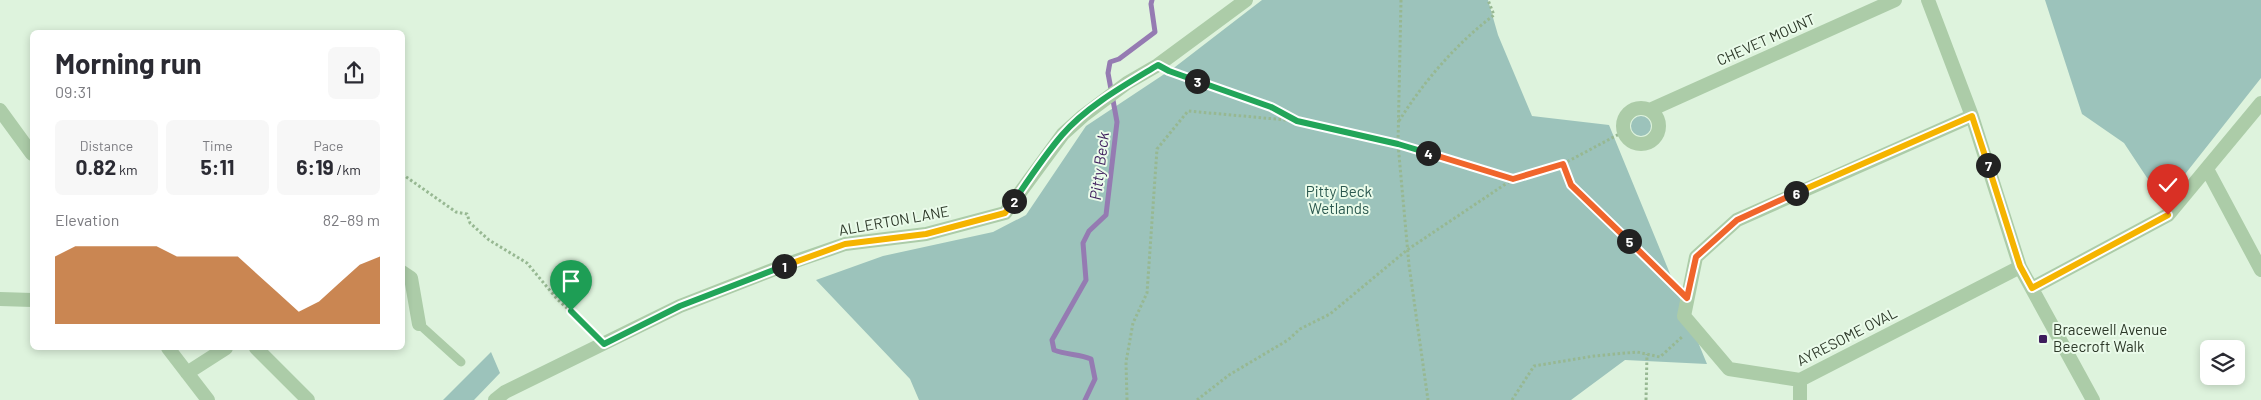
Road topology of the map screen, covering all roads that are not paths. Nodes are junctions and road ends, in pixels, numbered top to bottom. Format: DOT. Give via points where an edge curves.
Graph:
graph roads {
  1 [pos="1246,0"];
  2 [pos="1895,0"];
  3 [pos="1928,0"];
  4 [pos="2261,103"];
  5 [pos="0,110"];
  6 [pos="1650,110"];
  7 [pos="1972,116"];
  8 [pos="30,151"];
  9 [pos="2208,169"];
  10 [pos="2020,266"];
  11 [pos="2261,270"];
  12 [pos="405,274"];
  13 [pos="2032,288"];
  14 [pos="0,299"];
  15 [pos="30,300"];
  16 [pos="419,324"];
  17 [pos="170,350"];
  18 [pos="223,350"];
  19 [pos="258,350"];
  20 [pos="462,362"];
  21 [pos="187,373"];
  22 [pos="1800,380"];
  23 [pos="208,400"];
  24 [pos="308,400"];
  25 [pos="495,400"];
  26 [pos="1800,400"];
  27 [pos="2093,400"];
  1 -- 25 [label="street, ALLERTON LANE" via="1083,116 1063,134 1005,213 926,234 845,244 680,306"];
  2 -- 6 [label="street, CHEVET MOUNT"];
  3 -- 7 [label="street"];
  4 -- 9 [label="street"];
  5 -- 8 [label="street"];
  6 -- 6 [label="street" via="1660,126 1654,139 1642,145 1630,141 1623,132 1624,119 1631,111"];
  7 -- 10 [label="street"];
  7 -- 22 [label="street, AYRESOME OVAL" via="1737,220 1696,257 1684,316 1729,369"];
  9 -- 11 [label="street"];
  9 -- 13 [label="street" via="2168,215"];
  10 -- 13 [label="street"];
  10 -- 22 [label="street, AYRESOME OVAL"];
  12 -- 16 [label="street" via="411,278"];
  13 -- 27 [label="street"];
  14 -- 15 [label="street"];
  16 -- 20 [label="lane"];
  17 -- 21 [label="street"];
  18 -- 21 [label="street"];
  19 -- 24 [label="street"];
  21 -- 23 [label="street"];
  22 -- 26 [label="street"];
}
